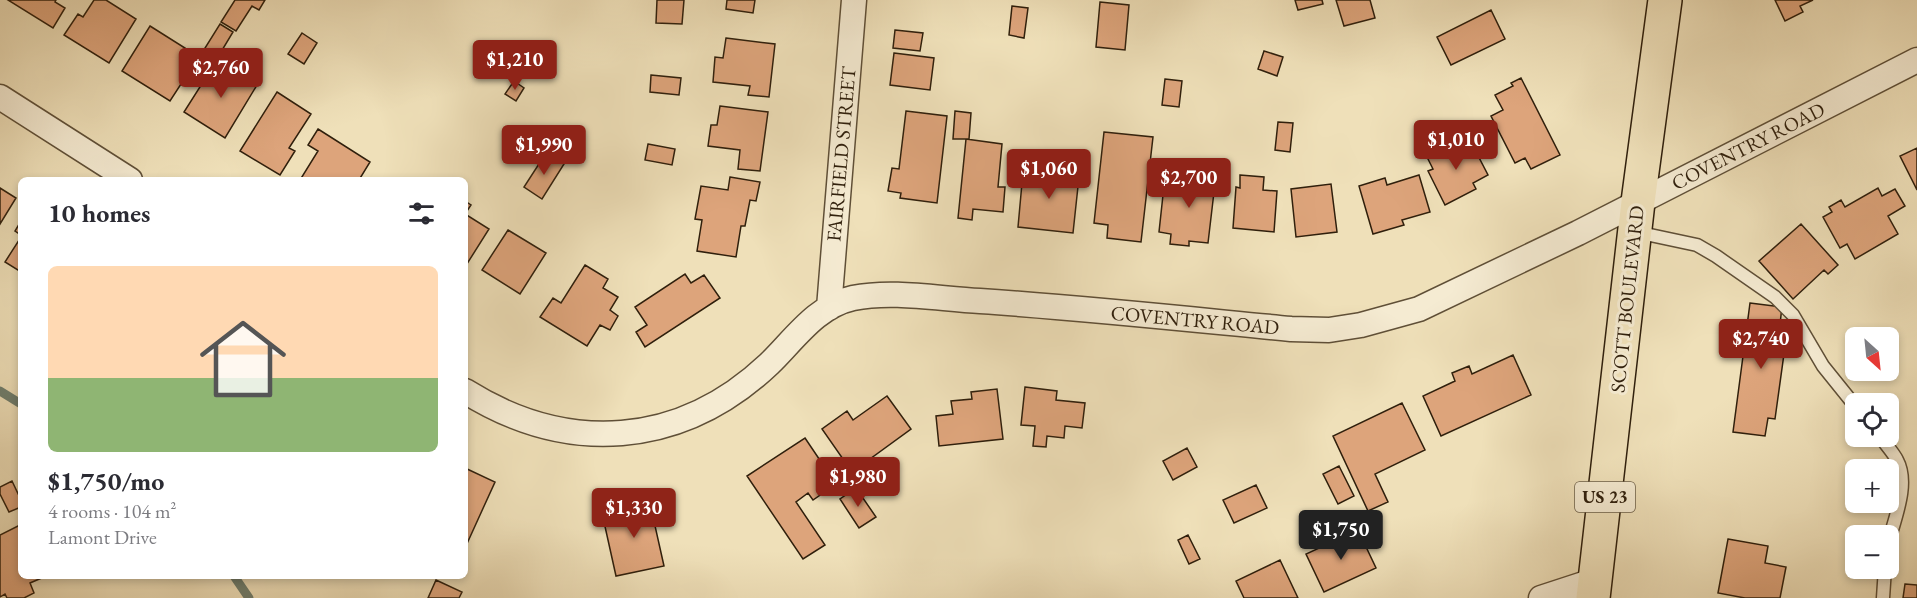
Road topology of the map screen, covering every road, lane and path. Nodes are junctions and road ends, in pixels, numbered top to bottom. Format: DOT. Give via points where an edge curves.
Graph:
graph roads {
  1 [pos="854,0"];
  2 [pos="1665,0"];
  3 [pos="1917,60"];
  4 [pos="0,97"];
  5 [pos="125,177"];
  6 [pos="1636,217"];
  7 [pos="829,308"];
  8 [pos="468,393"];
  9 [pos="1845,393"];
  10 [pos="1888,447"];
  11 [pos="1893,525"];
  12 [pos="1885,579"];
  13 [pos="1594,589"];
  14 [pos="1541,598"];
  15 [pos="1883,598"];
  1 -- 7 [label="street, FAIRFIELD STREET"];
  2 -- 6 [label="highway, SCOTT BOULEVARD / US 23"];
  3 -- 6 [label="street, COVENTRY ROAD"];
  4 -- 5 [label="street"];
  6 -- 7 [label="street, COVENTRY ROAD" via="1419,309 1329,330 904,297 852,298"];
  6 -- 9 [label="lane" via="1697,245 1775,297 1793,315 1823,366"];
  6 -- 13 [label="highway, SCOTT BOULEVARD / US 23"];
  7 -- 8 [label="street, COVENTRY ROAD" via="809,322 738,391 684,420 655,427 574,434 519,418"];
  10 -- 11 [label="lane" via="1898,461 1901,477"];
  12 -- 15 [label="lane"];
  13 -- 14 [label="street"];
}
